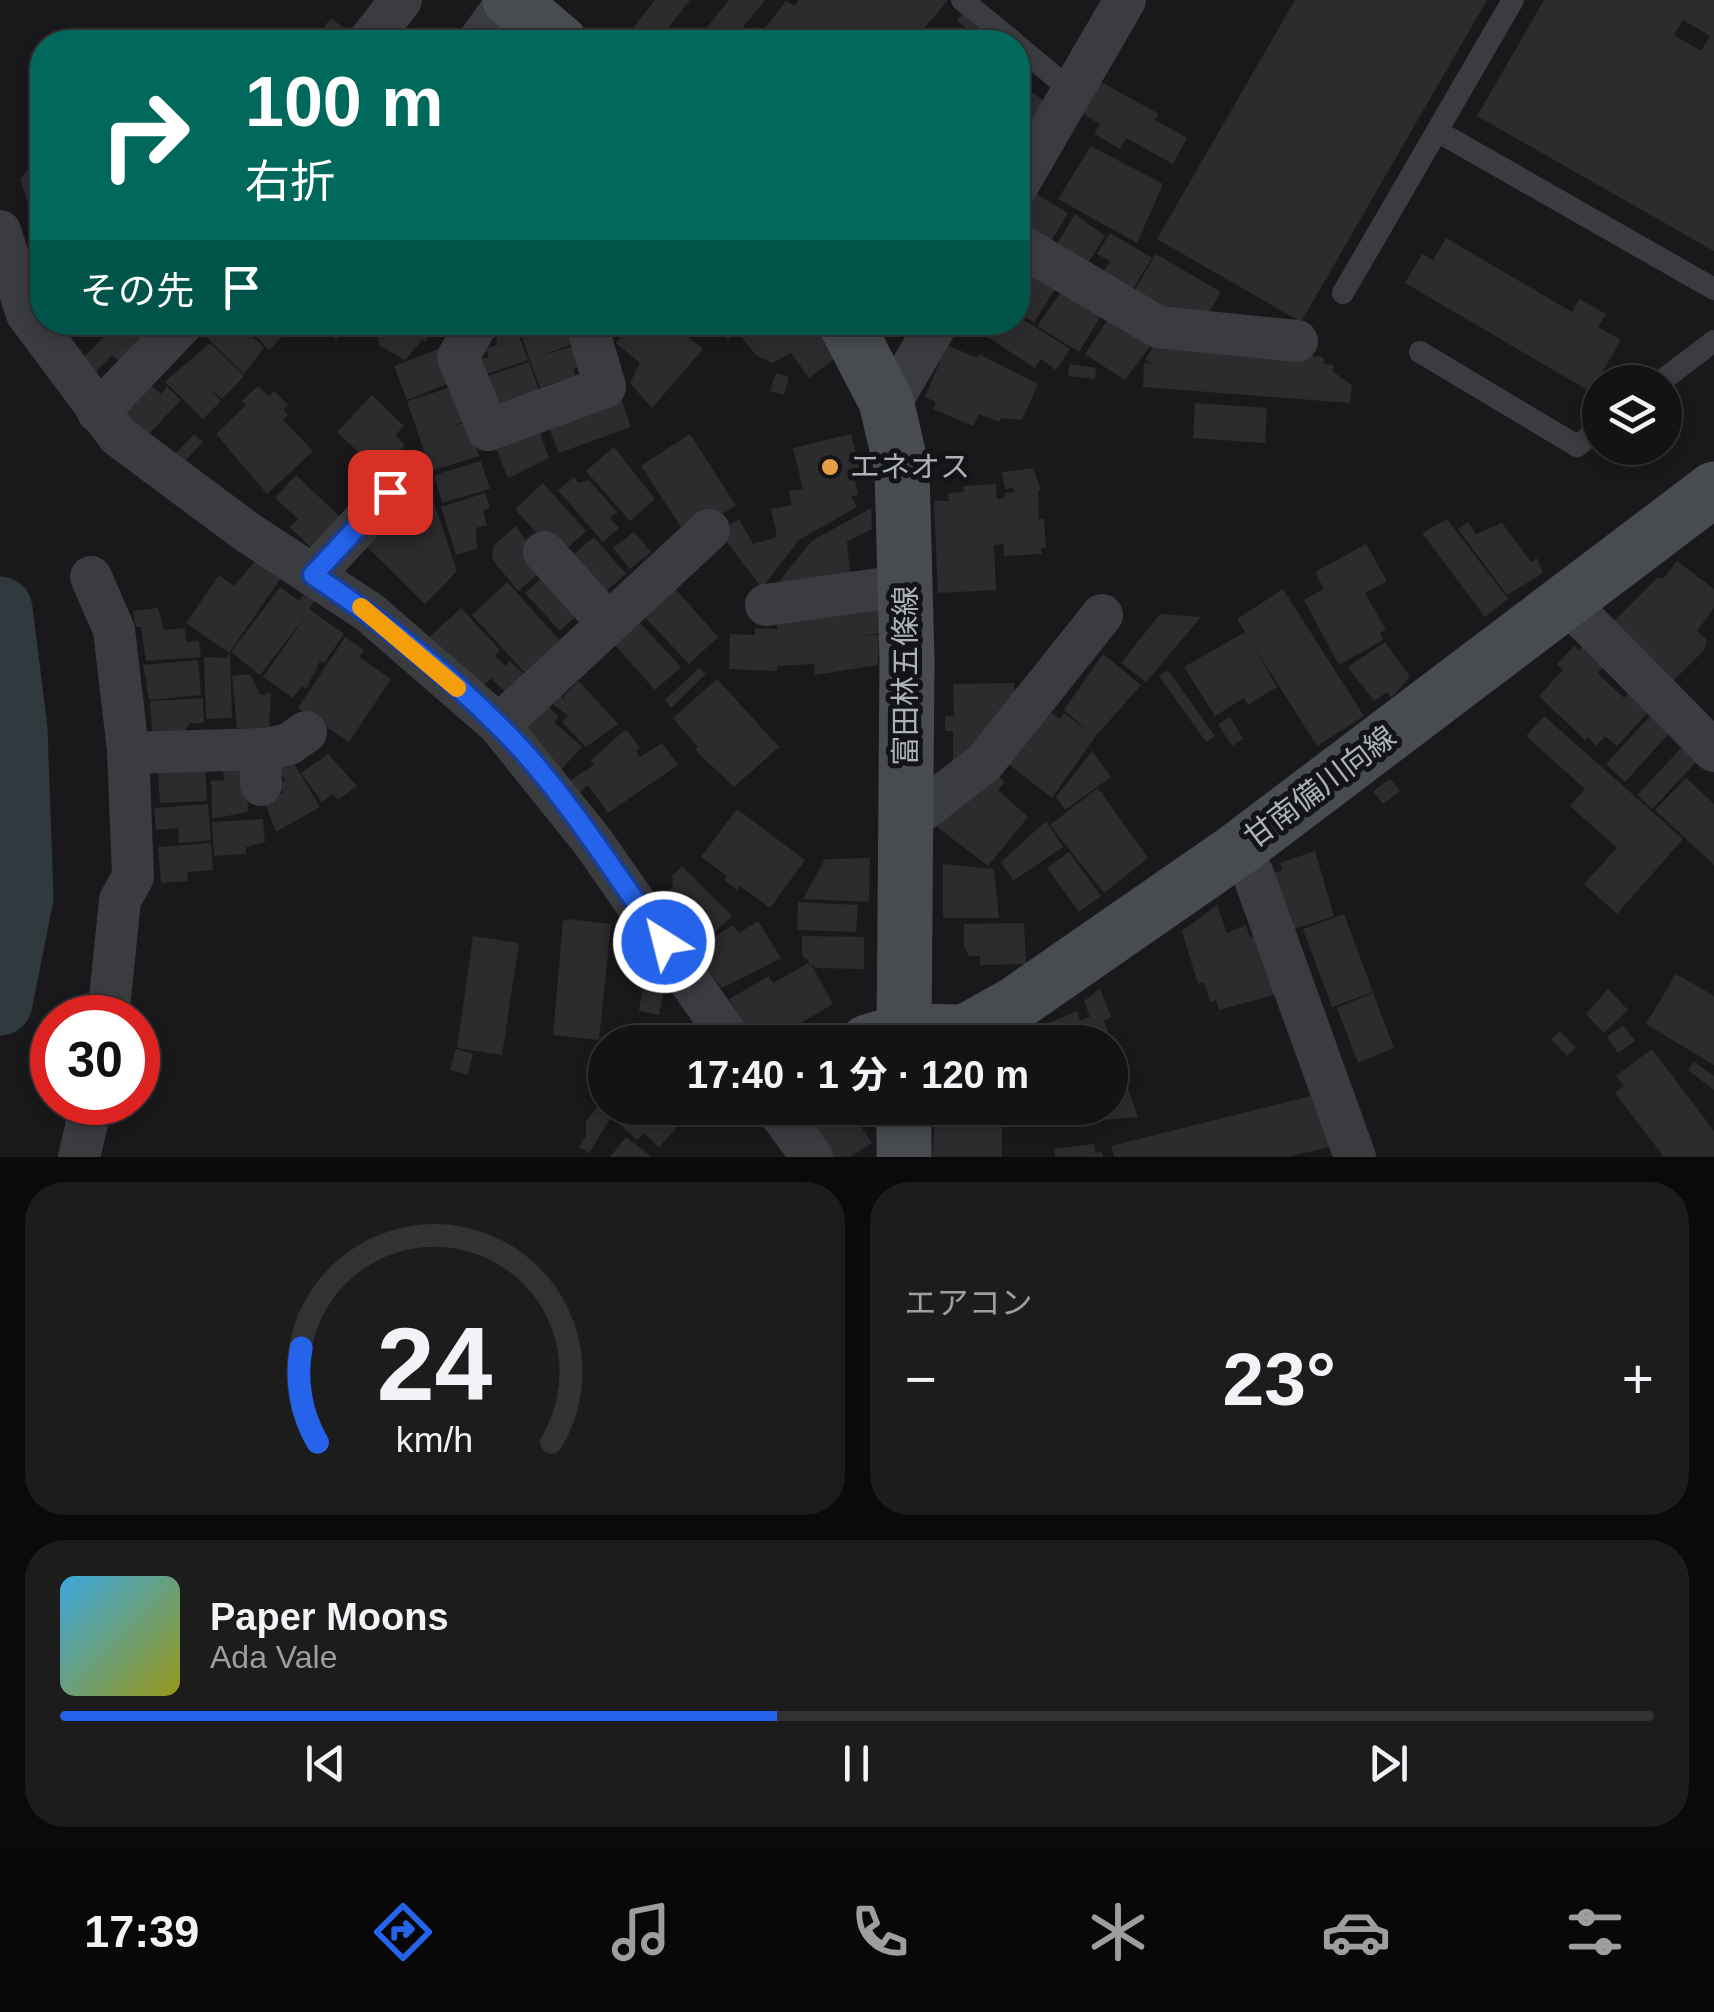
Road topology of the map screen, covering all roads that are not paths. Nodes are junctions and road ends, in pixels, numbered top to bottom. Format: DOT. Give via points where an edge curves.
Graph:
graph roads {
  1 [pos="400,0"];
  2 [pos="509,0"];
  3 [pos="962,0"];
  4 [pos="1125,0"];
  5 [pos="1513,0"];
  6 [pos="377,30"];
  7 [pos="487,30"];
  8 [pos="545,30"];
  9 [pos="999,30"];
  10 [pos="1030,56"];
  11 [pos="1072,91"];
  12 [pos="1437,131"];
  13 [pos="1030,164"];
  14 [pos="18,251"];
  15 [pos="1030,251"];
  16 [pos="1714,289"];
  17 [pos="1343,293"];
  18 [pos="30,318"];
  19 [pos="42,335"];
  20 [pos="172,335"];
  21 [pos="471,335"];
  22 [pos="590,335"];
  23 [pos="851,335"];
  24 [pos="931,335"];
  25 [pos="1297,341"];
  26 [pos="1714,341"];
  27 [pos="1420,352"];
  28 [pos="1682,365"];
  29 [pos="888,409"];
  30 [pos="98,412"];
  31 [pos="1582,442"];
  32 [pos="1714,490"];
  33 [pos="390,492"];
  34 [pos="709,530"];
  35 [pos="544,552"];
  36 [pos="313,575"];
  37 [pos="90,577"];
  38 [pos="906,585"];
  39 [pos="1566,601"];
  40 [pos="766,605"];
  41 [pos="1102,615"];
  42 [pos="608,624"];
  43 [pos="499,725"];
  44 [pos="306,732"];
  45 [pos="1714,751"];
  46 [pos="128,753"];
  47 [pos="906,823"];
  48 [pos="1237,850"];
  49 [pos="110,995"];
  50 [pos="720,1025"];
  51 [pos="893,1025"];
  52 [pos="977,1025"];
  53 [pos="87,1125"];
  54 [pos="788,1125"];
  55 [pos="904,1125"];
  56 [pos="79,1157"];
  57 [pos="812,1157"];
  58 [pos="904,1157"];
  59 [pos="1355,1157"];
  1 -- 6 [label="street"];
  2 -- 7 [label="street"];
  2 -- 8 [label="main road"];
  3 -- 9 [label="lane"];
  4 -- 11 [label="street"];
  5 -- 12 [label="lane"];
  10 -- 11 [label="lane"];
  11 -- 13 [label="street"];
  12 -- 16 [label="lane"];
  12 -- 17 [label="lane"];
  14 -- 18 [label="street"];
  15 -- 25 [label="street" via="1158,327"];
  19 -- 30 [label="street"];
  20 -- 30 [label="street"];
  21 -- 22 [label="street" via="458,357 488,430 605,388"];
  23 -- 29 [label="main road, 富田林五條線"];
  24 -- 29 [label="street"];
  26 -- 28 [label="lane"];
  27 -- 31 [label="lane" via="1577,446"];
  29 -- 38 [label="main road, 富田林五條線" via="902,470"];
  30 -- 36 [label="street" via="118,436 188,490"];
  32 -- 39 [label="main road, 甘南備川向線"];
  33 -- 36 [label="street"];
  34 -- 42 [label="street"];
  35 -- 42 [label="street"];
  36 -- 43 [label="street" via="369,612"];
  37 -- 46 [label="street" via="114,630"];
  38 -- 40 [label="street"];
  38 -- 47 [label="main road, 富田林五條線"];
  39 -- 45 [label="street"];
  39 -- 48 [label="main road, 甘南備川向線"];
  41 -- 47 [label="street" via="984,763"];
  42 -- 43 [label="street"];
  43 -- 50 [label="street" via="594,842"];
  44 -- 46 [label="street" via="261,767"];
  46 -- 49 [label="street" via="133,877 120,900"];
  47 -- 51 [label="main road, 富田林五條線"];
  48 -- 52 [label="main road, 甘南備川向線"];
  48 -- 59 [label="street" via="1253,874"];
  53 -- 56 [label="street"];
  54 -- 57 [label="street"];
  55 -- 58 [label="main road"];
}
